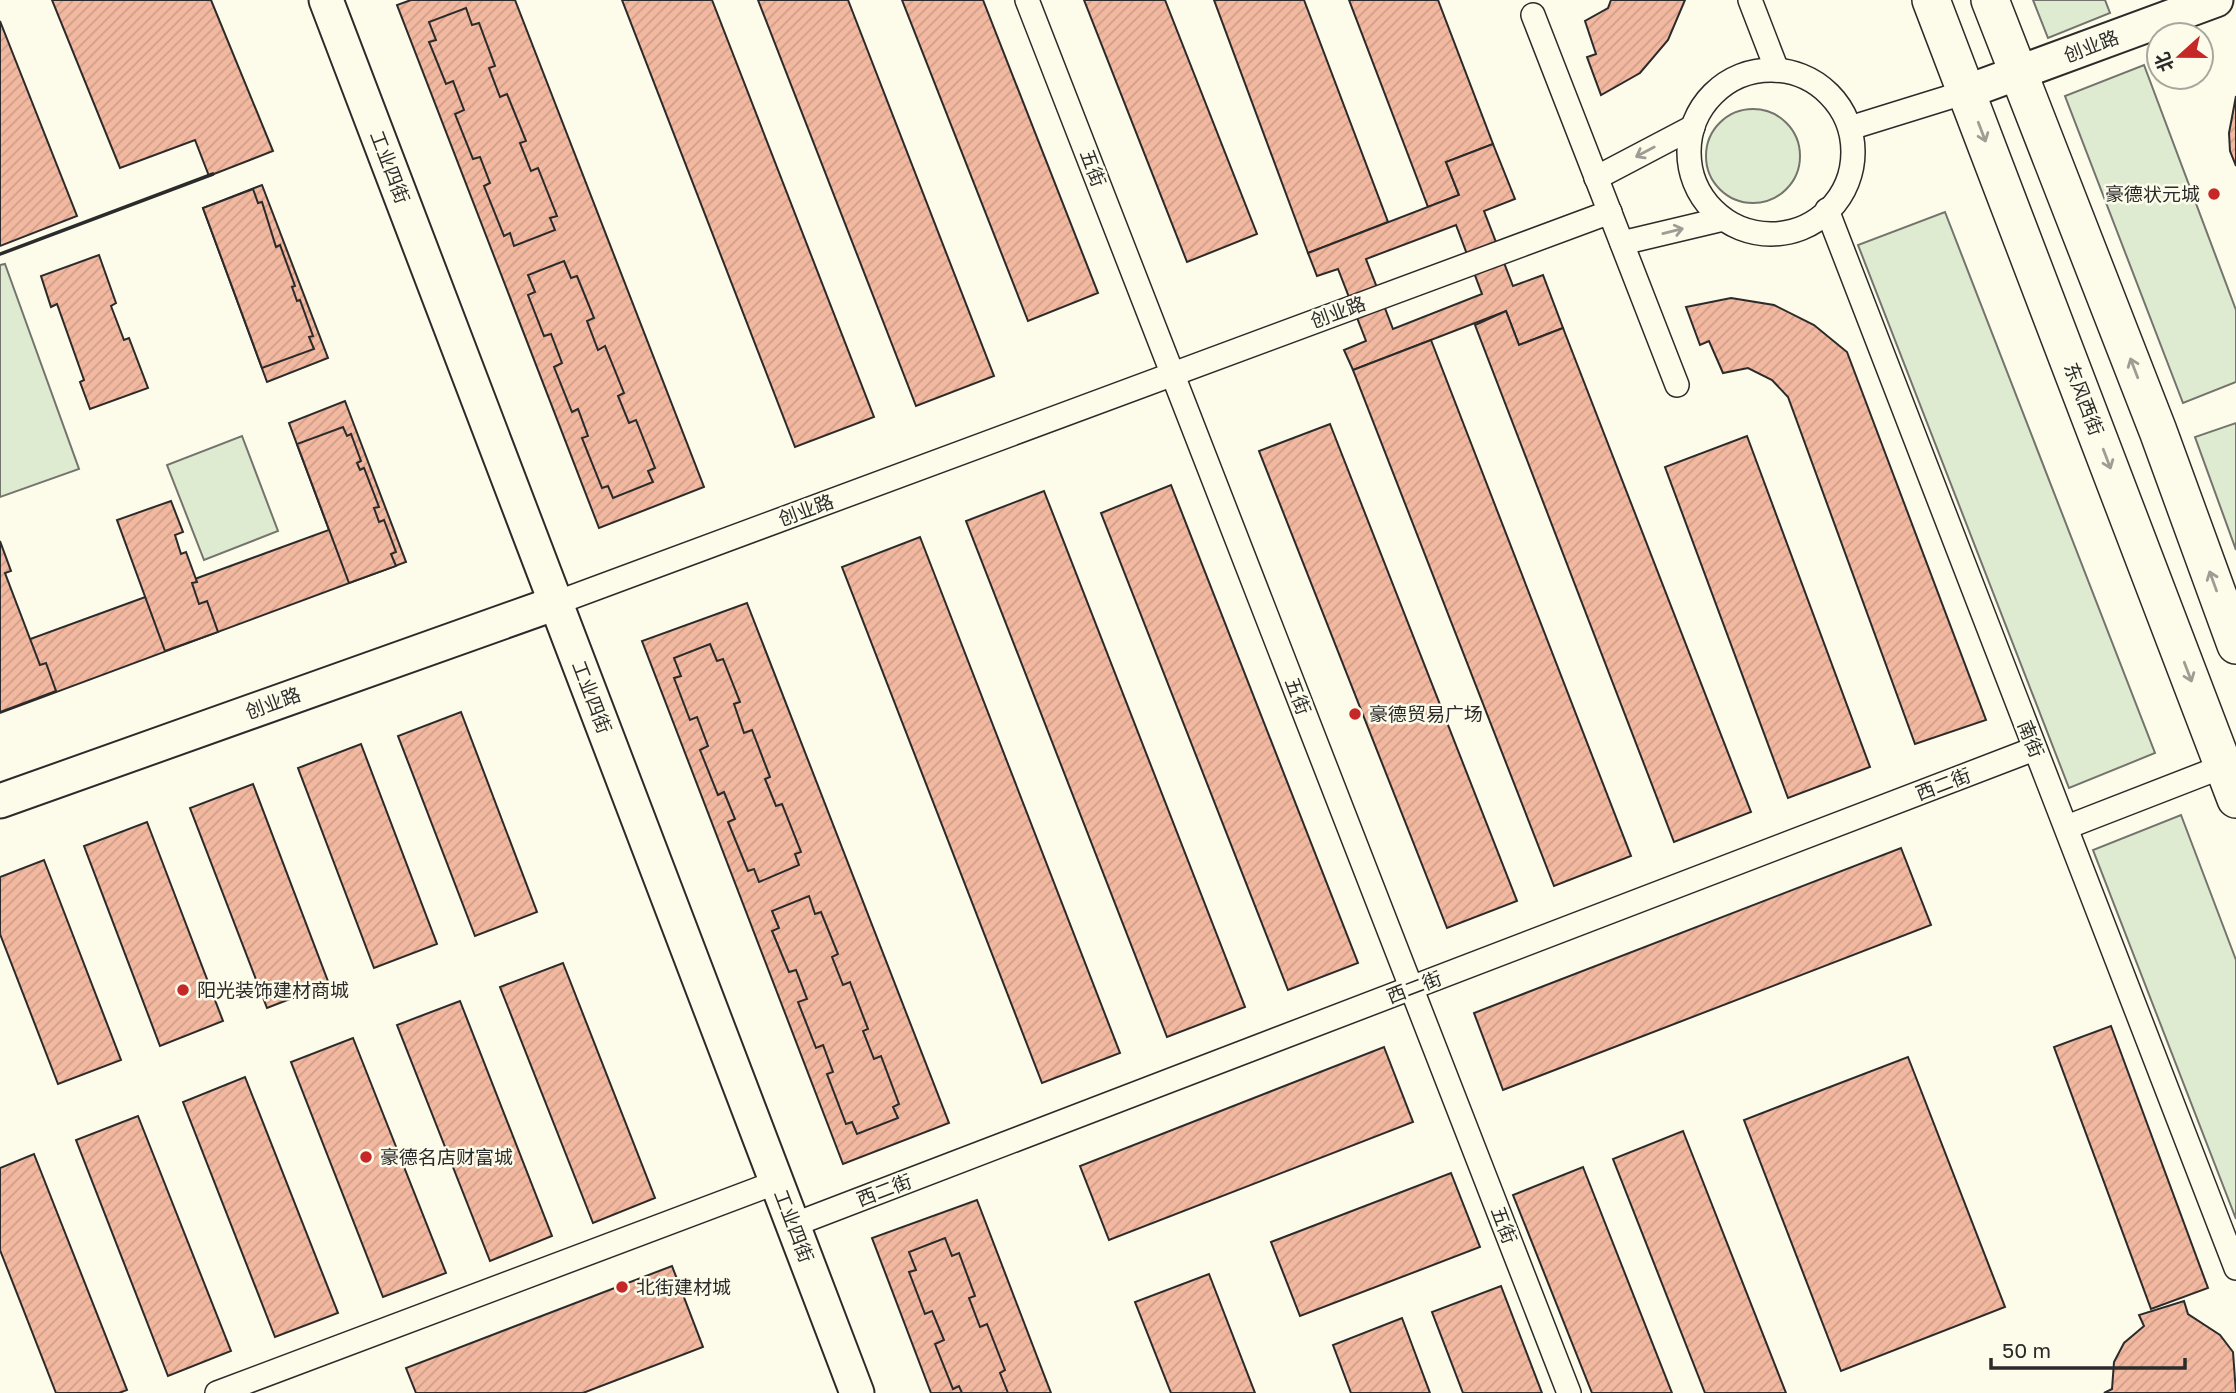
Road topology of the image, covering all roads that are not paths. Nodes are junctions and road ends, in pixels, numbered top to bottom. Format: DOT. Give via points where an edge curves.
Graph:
graph roads {
  1 [pos="326,0"];
  2 [pos="1027,0"];
  3 [pos="1749,0"];
  4 [pos="1931,0"];
  5 [pos="1990,0"];
  6 [pos="2216,0"];
  7 [pos="1533,15"];
  8 [pos="1777,71"];
  9 [pos="2020,73"];
  10 [pos="1966,92"];
  11 [pos="1693,127"];
  12 [pos="1850,128"];
  13 [pos="1596,178"];
  14 [pos="1827,210"];
  15 [pos="1609,212"];
  16 [pos="1723,219"];
  17 [pos="1622,243"];
  18 [pos="1173,374"];
  19 [pos="1677,385"];
  20 [pos="556,603"];
  21 [pos="2236,645"];
  22 [pos="2034,749"];
  23 [pos="2230,782"];
  24 [pos="0,801"];
  25 [pos="2067,827"];
  26 [pos="1412,988"];
  27 [pos="777,1182"];
  28 [pos="793,1225"];
  29 [pos="2236,1268"];
  30 [pos="217,1393"];
  31 [pos="857,1393"];
  32 [pos="1569,1393"];
  1 -- 20 [label="street, 工业四街"];
  2 -- 18 [label="street, 五街"];
  3 -- 8 [label="street"];
  4 -- 10 [label="main road, 东风西街"];
  5 -- 9 [label="main road"];
  6 -- 9 [label="street, 创业路"];
  7 -- 13 [label="street"];
  8 -- 11 [label="street" via="1762,69 1735,77 1712,93"];
  8 -- 12 [label="street" via="1791,71 1816,83 1837,103"];
  9 -- 10 [label="street, 创业路"];
  21 -- 9 [label="main road, one-way"];
  10 -- 12 [label="street"];
  10 -- 23 [label="main road, 东风西街, one-way"];
  11 -- 13 [label="street, one-way"];
  11 -- 16 [label="street" via="1691,173 1703,198"];
  12 -- 14 [label="street" via="1853,156 1847,181"];
  13 -- 15 [label="street"];
  14 -- 16 [label="street" via="1794,231 1770,234 1745,230"];
  14 -- 22 [label="street, 南街"];
  15 -- 17 [label="street"];
  15 -- 18 [label="street, 创业路"];
  17 -- 16 [label="street, one-way"];
  17 -- 19 [label="street"];
  18 -- 20 [label="street, 创业路"];
  18 -- 26 [label="street, 五街"];
  20 -- 24 [label="street, 创业路"];
  20 -- 27 [label="street, 工业四街"];
  22 -- 25 [label="street, 南街"];
  22 -- 26 [label="street, 西二街"];
  23 -- 25 [label="street"];
  25 -- 29 [label="street, 南街"];
  26 -- 28 [label="street, 西二街"];
  26 -- 32 [label="street, 五街"];
  27 -- 28 [label="street, 工业四街"];
  27 -- 30 [label="street"];
  28 -- 31 [label="street, 工业四街"];
}
